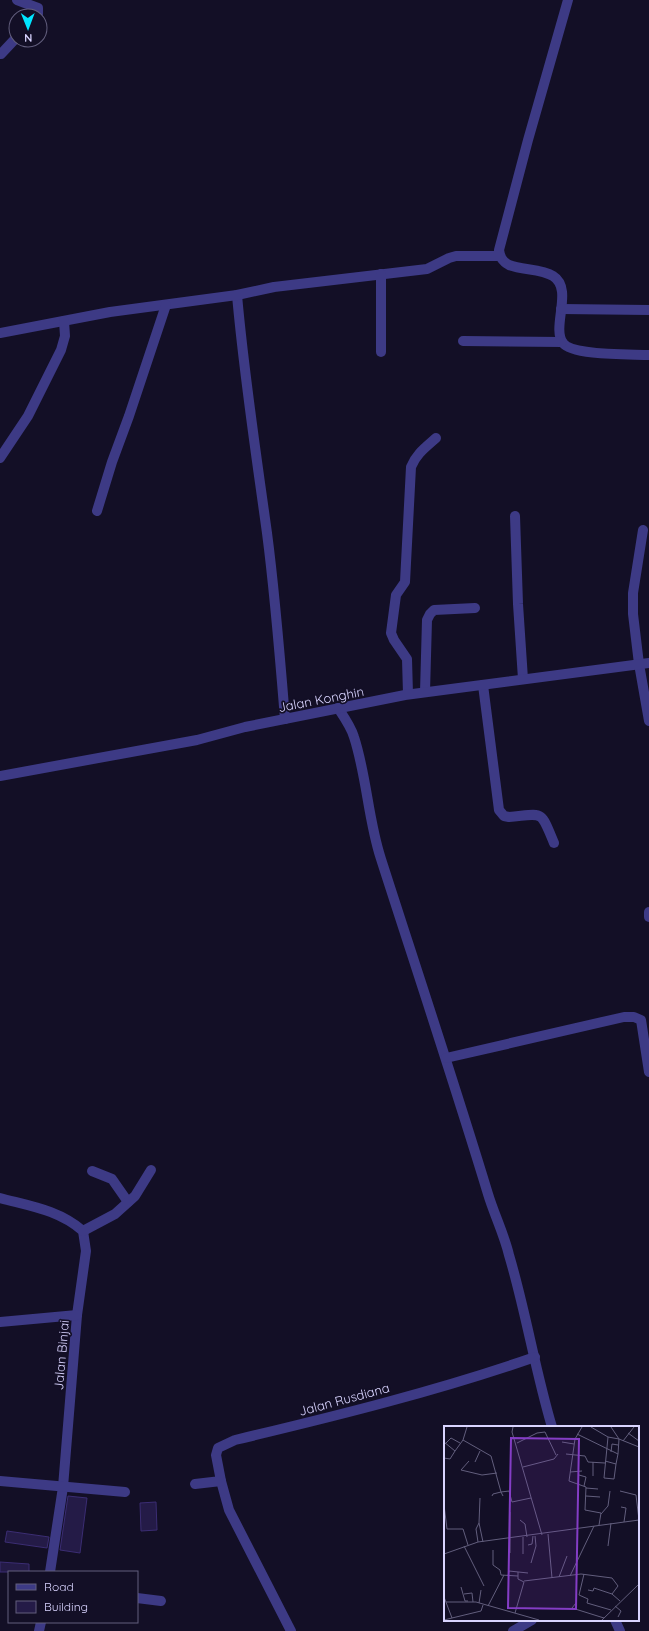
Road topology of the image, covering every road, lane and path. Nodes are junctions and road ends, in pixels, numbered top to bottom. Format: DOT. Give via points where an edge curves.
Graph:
graph roads {
  1 [pos="17,0"];
  2 [pos="568,0"];
  3 [pos="38,8"];
  4 [pos="8,47"];
  5 [pos="1,54"];
  6 [pos="500,256"];
  7 [pos="381,274"];
  8 [pos="237,295"];
  9 [pos="166,305"];
  10 [pos="561,308"];
  11 [pos="649,310"];
  12 [pos="64,320"];
  13 [pos="0,333"];
  14 [pos="463,341"];
  15 [pos="562,342"];
  16 [pos="381,352"];
  17 [pos="649,355"];
  18 [pos="436,438"];
  19 [pos="0,458"];
  20 [pos="97,511"];
  21 [pos="515,516"];
  22 [pos="643,530"];
  23 [pos="475,608"];
  24 [pos="644,664"];
  25 [pos="523,679"];
  26 [pos="483,685"];
  27 [pos="425,692"];
  28 [pos="408,694"];
  29 [pos="338,708"];
  30 [pos="285,720"];
  31 [pos="649,721"];
  32 [pos="0,776"];
  33 [pos="554,843"];
  34 [pos="649,912"];
  35 [pos="649,917"];
  36 [pos="446,1058"];
  37 [pos="649,1072"];
  38 [pos="150,1170"];
  39 [pos="92,1171"];
  40 [pos="0,1198"];
  41 [pos="128,1202"];
  42 [pos="83,1231"];
  43 [pos="77,1315"];
  44 [pos="0,1322"];
  45 [pos="535,1357"];
  46 [pos="552,1426"];
  47 [pos="0,1481"];
  48 [pos="221,1481"];
  49 [pos="195,1484"];
  50 [pos="63,1487"];
  51 [pos="125,1492"];
  52 [pos="50,1571"];
  53 [pos="138,1598"];
  54 [pos="161,1601"];
  55 [pos="530,1621"];
  56 [pos="615,1621"];
  57 [pos="291,1631"];
  58 [pos="513,1631"];
  59 [pos="620,1631"];
  1 -- 3 [label="street"];
  2 -- 6 [label="street" via="524,154 499,250"];
  4 -- 5 [label="street"];
  6 -- 7 [label="street" via="456,256 427,269"];
  6 -- 10 [label="street" via="504,262 513,266 554,276 562,289"];
  7 -- 8 [label="street" via="274,287"];
  7 -- 16 [label="street"];
  8 -- 9 [label="street"];
  8 -- 30 [label="street" via="241,347 267,534"];
  9 -- 12 [label="street"];
  9 -- 20 [label="street"];
  10 -- 11 [label="street"];
  10 -- 15 [label="street"];
  12 -- 13 [label="street"];
  12 -- 19 [label="street" via="65,336 61,350 28,416"];
  14 -- 15 [label="street"];
  15 -- 17 [label="street" via="581,351"];
  18 -- 28 [label="street" via="421,451 411,466 405,582 396,595 394,604 391,633 407,659"];
  21 -- 25 [label="street"];
  22 -- 24 [label="street" via="633,593 633,614"];
  23 -- 27 [label="street" via="434,610 426,620"];
  24 -- 25 [label="street, Jalan Konghin"];
  24 -- 31 [label="street"];
  25 -- 26 [label="street, Jalan Konghin"];
  26 -- 27 [label="street, Jalan Konghin"];
  26 -- 33 [label="street" via="499,810 504,816 509,817 539,815 543,818"];
  27 -- 28 [label="street, Jalan Konghin"];
  28 -- 29 [label="street, Jalan Konghin"];
  29 -- 30 [label="street, Jalan Konghin"];
  29 -- 36 [label="street" via="355,738 380,856"];
  30 -- 32 [label="street, Jalan Konghin" via="244,727 197,740"];
  34 -- 35 [label="street"];
  36 -- 37 [label="street" via="624,1017 634,1017 641,1020"];
  36 -- 45 [label="street" via="492,1207 509,1253"];
  38 -- 41 [label="street" via="135,1196"];
  39 -- 41 [label="street" via="112,1178"];
  40 -- 42 [label="street" via="57,1214"];
  41 -- 42 [label="street" via="115,1214"];
  42 -- 43 [label="street, Jalan Binjai" via="86,1251"];
  43 -- 44 [label="street"];
  43 -- 50 [label="street, Jalan Binjai"];
  45 -- 46 [label="street"];
  45 -- 48 [label="street, Jalan Rusdiana" via="446,1385 235,1440 218,1448 216,1455"];
  47 -- 50 [label="street"];
  48 -- 49 [label="street"];
  48 -- 57 [label="street" via="229,1510"];
  50 -- 51 [label="street"];
  50 -- 52 [label="street, Jalan Binjai"];
  53 -- 54 [label="street"];
  55 -- 58 [label="street"];
  56 -- 59 [label="street"];
}
